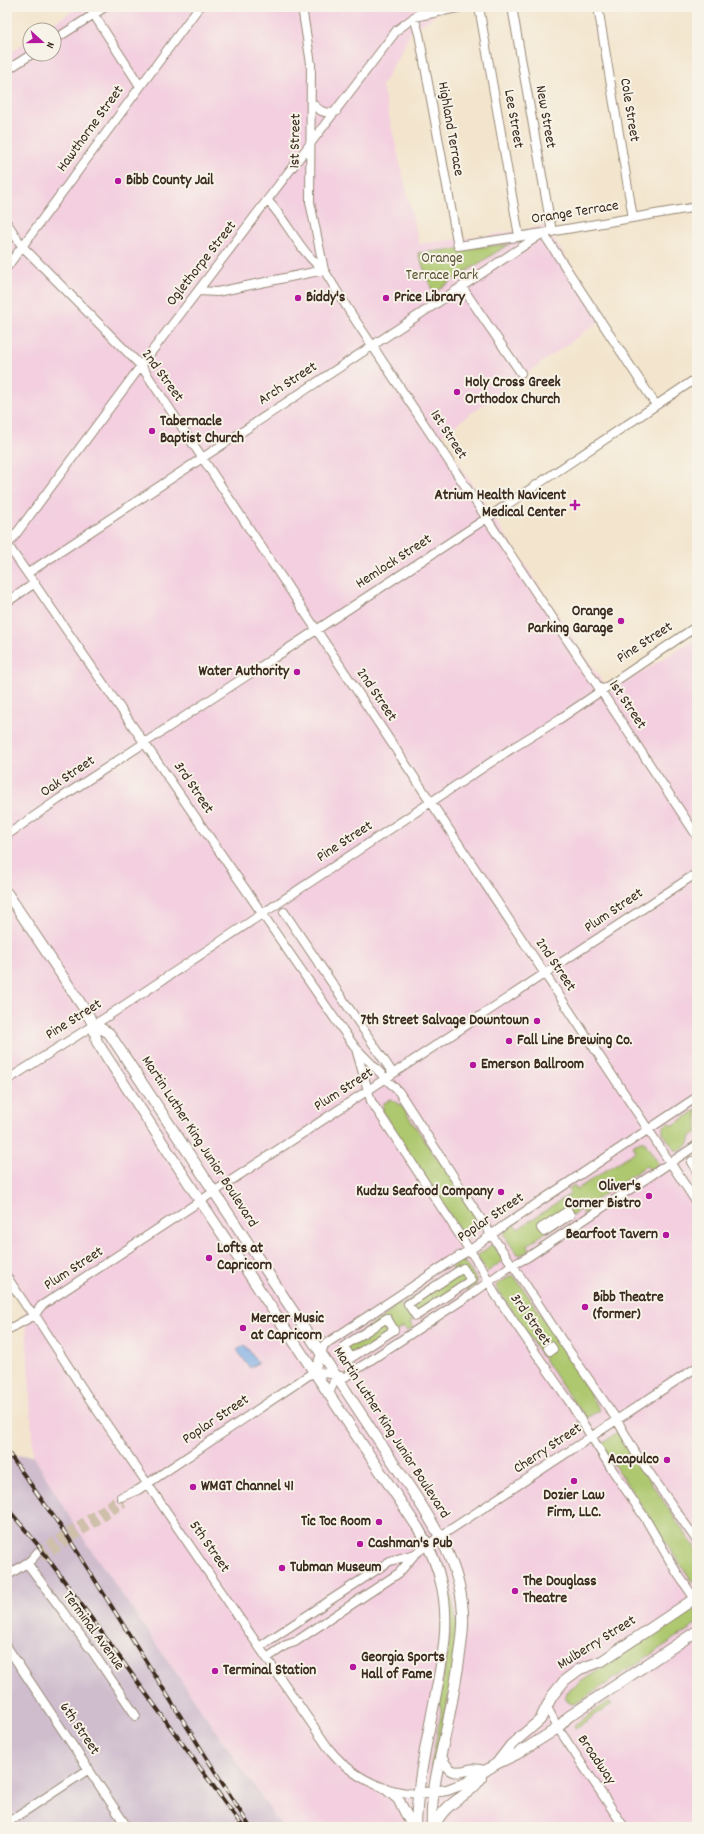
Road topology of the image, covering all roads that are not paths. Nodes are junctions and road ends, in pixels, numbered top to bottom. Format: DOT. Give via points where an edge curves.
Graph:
graph roads {
  1 [pos="89,7"];
  2 [pos="105,7"];
  3 [pos="199,7"];
  4 [pos="302,7"];
  5 [pos="428,7"];
  6 [pos="462,7"];
  7 [pos="479,7"];
  8 [pos="512,7"];
  9 [pos="598,7"];
  10 [pos="94,14"];
  11 [pos="414,17"];
  12 [pos="62,35"];
  13 [pos="22,60"];
  14 [pos="7,70"];
  15 [pos="140,86"];
  16 [pos="311,102"];
  17 [pos="336,112"];
  18 [pos="309,147"];
  19 [pos="268,201"];
  20 [pos="697,206"];
  21 [pos="633,218"];
  22 [pos="7,223"];
  23 [pos="548,232"];
  24 [pos="519,236"];
  25 [pos="22,246"];
  26 [pos="458,246"];
  27 [pos="7,267"];
  28 [pos="324,270"];
  29 [pos="462,286"];
  30 [pos="198,291"];
  31 [pos="373,346"];
  32 [pos="142,367"];
  33 [pos="521,373"];
  34 [pos="697,378"];
  35 [pos="656,404"];
  36 [pos="203,458"];
  37 [pos="487,518"];
  38 [pos="7,545"];
  39 [pos="28,573"];
  40 [pos="35,582"];
  41 [pos="7,602"];
  42 [pos="697,626"];
  43 [pos="316,630"];
  44 [pos="600,690"];
  45 [pos="145,742"];
  46 [pos="430,802"];
  47 [pos="7,835"];
  48 [pos="697,836"];
  49 [pos="697,873"];
  50 [pos="7,893"];
  51 [pos="284,912"];
  52 [pos="261,914"];
  53 [pos="544,975"];
  54 [pos="93,1024"];
  55 [pos="355,1047"];
  56 [pos="390,1069"];
  57 [pos="8,1077"];
  58 [pos="387,1079"];
  59 [pos="368,1091"];
  60 [pos="697,1097"];
  61 [pos="649,1129"];
  62 [pos="697,1145"];
  63 [pos="670,1162"];
  64 [pos="697,1168"];
  65 [pos="697,1171"];
  66 [pos="215,1192"];
  67 [pos="201,1202"];
  68 [pos="697,1203"];
  69 [pos="492,1235"];
  70 [pos="469,1251"];
  71 [pos="513,1265"];
  72 [pos="7,1277"];
  73 [pos="488,1281"];
  74 [pos="35,1315"];
  75 [pos="416,1316"];
  76 [pos="387,1318"];
  77 [pos="7,1330"];
  78 [pos="320,1354"];
  79 [pos="697,1367"];
  80 [pos="315,1371"];
  81 [pos="336,1376"];
  82 [pos="329,1394"];
  83 [pos="617,1420"];
  84 [pos="591,1437"];
  85 [pos="148,1483"];
  86 [pos="122,1500"];
  87 [pos="440,1536"];
  88 [pos="697,1541"];
  89 [pos="427,1545"];
  90 [pos="415,1554"];
  91 [pos="40,1555"];
  92 [pos="29,1562"];
  93 [pos="7,1576"];
  94 [pos="696,1599"];
  95 [pos="287,1629"];
  96 [pos="697,1631"];
  97 [pos="295,1642"];
  98 [pos="7,1647"];
  99 [pos="259,1647"];
  100 [pos="267,1658"];
  101 [pos="547,1707"];
  102 [pos="136,1716"];
  103 [pos="558,1728"];
  104 [pos="441,1756"];
  105 [pos="496,1764"];
  106 [pos="89,1769"];
  107 [pos="485,1771"];
  108 [pos="386,1789"];
  109 [pos="434,1792"];
  110 [pos="418,1794"];
  111 [pos="7,1823"];
  112 [pos="127,1827"];
  113 [pos="413,1827"];
  114 [pos="416,1827"];
  115 [pos="433,1827"];
  116 [pos="624,1827"];
  1 -- 10 [label="street"];
  2 -- 10 [label="street"];
  3 -- 15 [label="street, Hawthorne Street"];
  4 -- 16 [label="street, 1st Street" via="310,48"];
  5 -- 11 [label="street, Oglethorpe Street"];
  6 -- 11 [label="street"];
  7 -- 24 [label="street, Lee Street"];
  8 -- 23 [label="street, New Street"];
  9 -- 21 [label="street, Cole Street"];
  10 -- 12 [label="street"];
  10 -- 15 [label="street"];
  11 -- 17 [label="street, Oglethorpe Street" via="397,30"];
  11 -- 26 [label="street, Highland Terrace"];
  13 -- 14 [label="street"];
  15 -- 25 [label="street, Hawthorne Street"];
  16 -- 17 [label="street" via="323,112"];
  16 -- 18 [label="street, 1st Street"];
  17 -- 18 [label="street, Oglethorpe Street"];
  18 -- 19 [label="street, Oglethorpe Street"];
  18 -- 28 [label="street, 1st Street" via="310,202"];
  19 -- 28 [label="street" via="279,212 313,262"];
  19 -- 30 [label="street, Oglethorpe Street"];
  20 -- 21 [label="street, Orange Terrace"];
  21 -- 23 [label="street, Orange Terrace"];
  22 -- 25 [label="street, 2nd Street"];
  23 -- 24 [label="street, Orange Terrace"];
  23 -- 29 [label="street, Arch Street"];
  23 -- 35 [label="street, New Street"];
  24 -- 26 [label="street, Orange Terrace"];
  25 -- 27 [label="street, Hawthorne Street"];
  25 -- 32 [label="street, 2nd Street"];
  28 -- 30 [label="street" via="217,292"];
  28 -- 31 [label="street, 1st Street"];
  29 -- 31 [label="street, Arch Street"];
  29 -- 33 [label="street"];
  30 -- 32 [label="street, Oglethorpe Street"];
  31 -- 36 [label="street, Arch Street"];
  31 -- 37 [label="street, 1st Street"];
  32 -- 36 [label="street, 2nd Street"];
  32 -- 38 [label="street, Oglethorpe Street"];
  34 -- 35 [label="street, Hemlock Street"];
  35 -- 37 [label="street, Hemlock Street"];
  36 -- 39 [label="street, Arch Street"];
  36 -- 43 [label="street, 2nd Street"];
  37 -- 43 [label="street, Hemlock Street"];
  37 -- 44 [label="street, 1st Street"];
  38 -- 39 [label="street, 3rd Street"];
  39 -- 40 [label="street, 3rd Street"];
  40 -- 41 [label="street"];
  40 -- 45 [label="street, 3rd Street"];
  42 -- 44 [label="street, Pine Street"];
  43 -- 45 [label="street, Hemlock Street"];
  43 -- 46 [label="street, 2nd Street"];
  44 -- 46 [label="street, Pine Street"];
  44 -- 48 [label="street, 1st Street"];
  45 -- 47 [label="street, Oak Street"];
  45 -- 52 [label="street, 3rd Street"];
  46 -- 52 [label="street, Pine Street"];
  46 -- 53 [label="street, 2nd Street"];
  49 -- 53 [label="street, Plum Street"];
  50 -- 54 [label="main road, Martin Luther King Junior Boulevard"];
  51 -- 56 [label="street"];
  52 -- 54 [label="street, Pine Street"];
  52 -- 55 [label="street, 3rd Street" via="269,921"];
  53 -- 58 [label="street, Plum Street"];
  53 -- 61 [label="street, 2nd Street"];
  54 -- 57 [label="street, Pine Street"];
  54 -- 66 [label="main road, Martin Luther King Junior Boulevard" via="109,1033"];
  54 -- 67 [label="main road, Martin Luther King Junior Boulevard" via="97,1042"];
  55 -- 58 [label="street, 3rd Street"];
  55 -- 59 [label="street, 3rd Street"];
  58 -- 59 [label="street, Plum Street"];
  58 -- 69 [label="street, 3rd Street" via="399,1092"];
  59 -- 66 [label="street, Plum Street"];
  59 -- 70 [label="street, 3rd Street" via="371,1101"];
  60 -- 61 [label="street, Poplar Street"];
  61 -- 63 [label="street, 2nd Street"];
  61 -- 69 [label="street, Poplar Street"];
  62 -- 63 [label="street"];
  63 -- 68 [label="street, 2nd Street"];
  63 -- 71 [label="street"];
  64 -- 65 [label="street" via="692,1161"];
  66 -- 67 [label="street, Plum Street"];
  66 -- 78 [label="main road, Martin Luther King Junior Boulevard"];
  67 -- 74 [label="street, Plum Street" via="42,1306"];
  67 -- 80 [label="main road, Martin Luther King Junior Boulevard"];
  69 -- 70 [label="street, Poplar Street"];
  69 -- 71 [label="street, 3rd Street"];
  70 -- 73 [label="street, 3rd Street"];
  70 -- 78 [label="street, Poplar Street" via="324,1345"];
  71 -- 73 [label="street"];
  71 -- 83 [label="street, 3rd Street"];
  72 -- 74 [label="street, 5th Street"];
  73 -- 81 [label="street" via="345,1377"];
  73 -- 84 [label="street, 3rd Street"];
  74 -- 77 [label="street, Plum Street"];
  74 -- 85 [label="street, 5th Street"];
  75 -- 75 [label="street" via="471,1280 463,1268 408,1304"];
  76 -- 76 [label="street" via="394,1330 350,1358 344,1346"];
  78 -- 80 [label="street, Poplar Street"];
  78 -- 81 [label="main road, Martin Luther King Junior Boulevard"];
  79 -- 83 [label="street, Cherry Street"];
  80 -- 81 [label="street"];
  80 -- 82 [label="main road, Martin Luther King Junior Boulevard"];
  80 -- 85 [label="street, Poplar Street"];
  81 -- 82 [label="street"];
  81 -- 87 [label="main road, Martin Luther King Junior Boulevard"];
  82 -- 89 [label="main road, Martin Luther King Junior Boulevard"];
  83 -- 84 [label="street, Cherry Street"];
  83 -- 88 [label="street, 3rd Street" via="635,1452"];
  84 -- 87 [label="street, Cherry Street"];
  84 -- 94 [label="street, 3rd Street"];
  85 -- 86 [label="street, Poplar Street"];
  85 -- 99 [label="street, 5th Street"];
  87 -- 89 [label="street, Cherry Street"];
  87 -- 104 [label="main road, Martin Luther King Junior Boulevard" via="456,1576 463,1624"];
  89 -- 90 [label="street, Cherry Street"];
  89 -- 110 [label="main road, Martin Luther King Junior Boulevard" via="442,1587 445,1632"];
  90 -- 95 [label="street, Cherry Street" via="390,1562"];
  90 -- 97 [label="street, Cherry Street" via="399,1573"];
  91 -- 92 [label="street"];
  92 -- 93 [label="street"];
  92 -- 102 [label="street, Terminal Avenue"];
  94 -- 101 [label="main road, Mulberry Street" via="602,1661 580,1669 558,1688"];
  95 -- 97 [label="street" via="287,1638 290,1642"];
  95 -- 99 [label="street, Cherry Street"];
  96 -- 103 [label="main road, Mulberry Street" via="568,1717"];
  97 -- 100 [label="street, Cherry Street"];
  98 -- 106 [label="street, 6th Street"];
  99 -- 100 [label="street, 5th Street"];
  100 -- 108 [label="street, 5th Street" via="335,1756 351,1770"];
  101 -- 103 [label="street, Broadway"];
  101 -- 105 [label="main road, Mulberry Street" via="540,1720 511,1745"];
  103 -- 105 [label="main road, Mulberry Street"];
  103 -- 116 [label="street, Broadway"];
  104 -- 107 [label="main road" via="447,1768 455,1772 470,1769"];
  104 -- 109 [label="main road, Martin Luther King Junior Boulevard"];
  105 -- 107 [label="main road, Mulberry Street"];
  106 -- 111 [label="street"];
  106 -- 112 [label="street, 6th Street"];
  107 -- 109 [label="main road, Mulberry Street" via="461,1785"];
  107 -- 115 [label="main road" via="477,1784 443,1810"];
  108 -- 110 [label="street, 5th Street"];
  108 -- 113 [label="main road" via="398,1799"];
  109 -- 110 [label="main road, Mulberry Street"];
  109 -- 115 [label="main road, Martin Luther King Junior Boulevard"];
  110 -- 114 [label="main road, Martin Luther King Junior Boulevard"];
}
